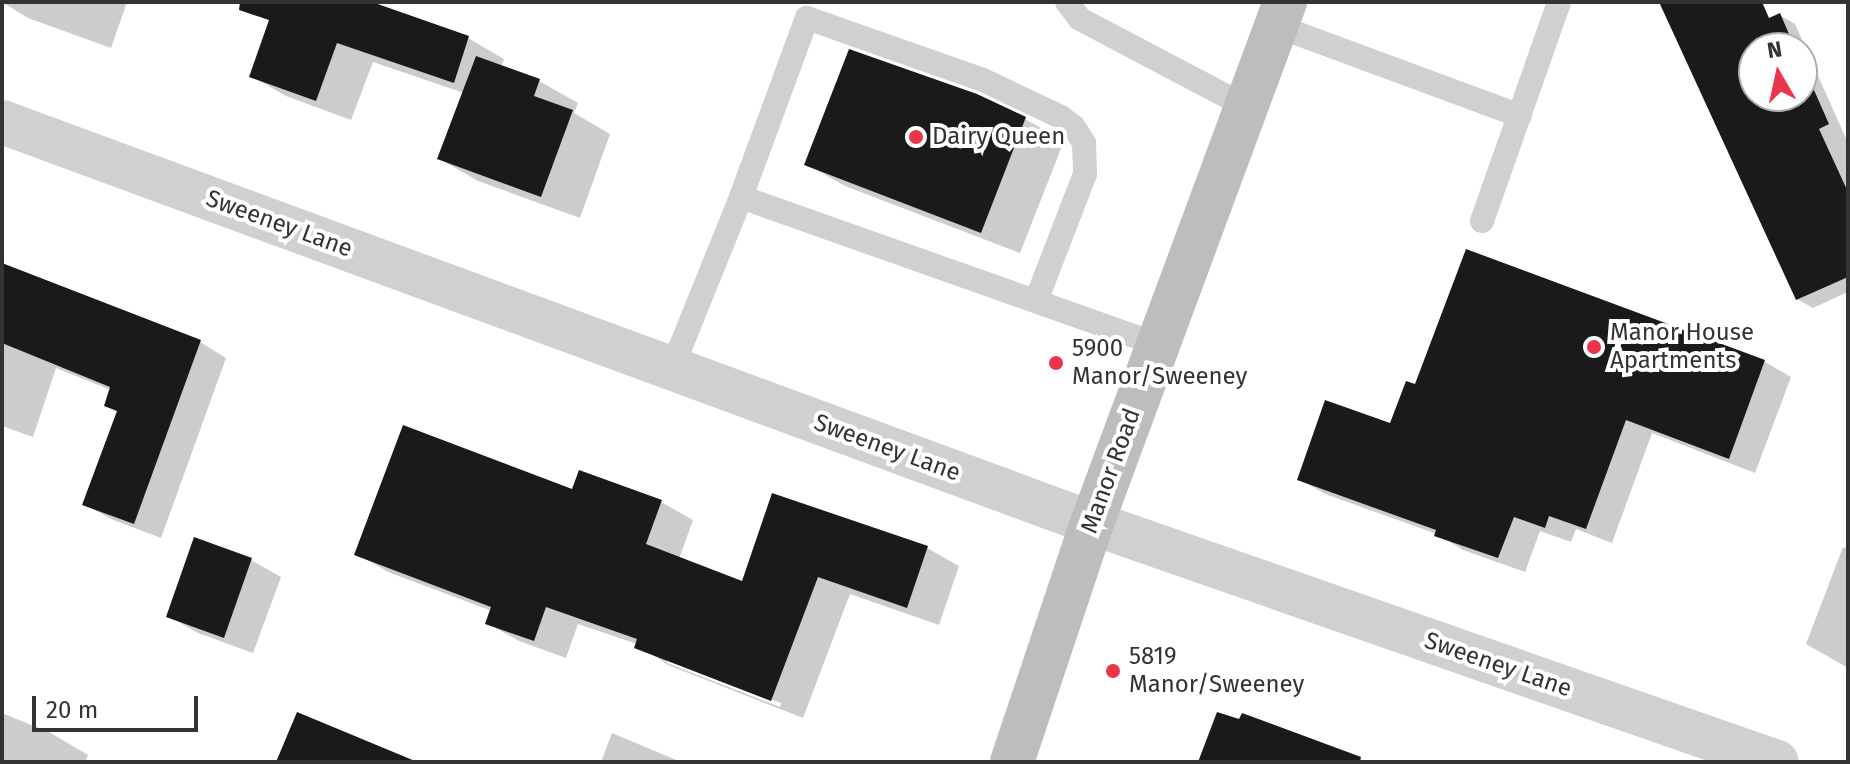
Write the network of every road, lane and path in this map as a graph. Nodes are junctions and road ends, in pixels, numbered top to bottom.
1 (1067, 2) edge
2 (1559, 2) edge
3 (1281, 14) edge
4 (1247, 107) junction
5 (1520, 116) junction
6 (2, 122) edge
7 (741, 197) junction
8 (1482, 221) dead end
9 (1036, 301) junction
10 (1158, 345) junction
11 (672, 368) junction
12 (1092, 523) junction
13 (1012, 762) edge
14 (1777, 762) edge

1 - 4 lane
2 - 5 lane
3 - 4 main road, Manor Road
3 - 5 lane
4 - 10 main road, Manor Road
5 - 8 lane
6 - 11 street, Sweeney Lane
7 - 9 lane
7 - 9 lane
7 - 11 lane
9 - 10 lane
10 - 12 main road, Manor Road
11 - 12 street, Sweeney Lane
12 - 13 main road, Manor Road
12 - 14 street, Sweeney Lane

